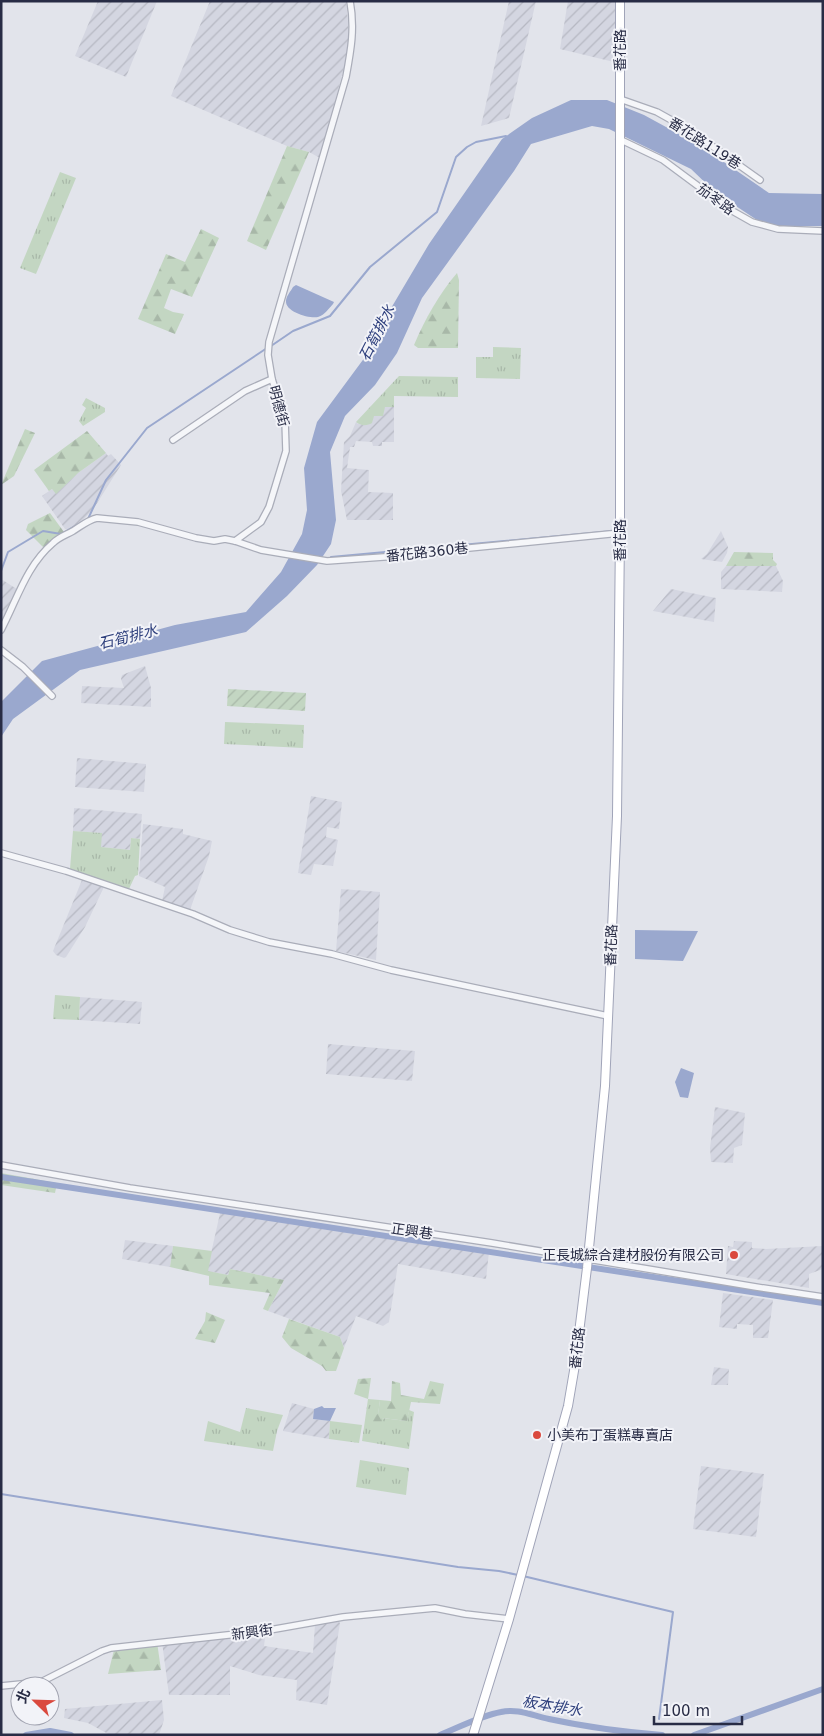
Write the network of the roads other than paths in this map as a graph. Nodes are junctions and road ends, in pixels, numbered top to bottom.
1 (350, 1) edge
2 (620, 1) edge
3 (620, 99) junction
4 (619, 139) junction
5 (760, 180) dead end
6 (823, 231) edge
7 (272, 379) junction
8 (174, 440) dead end
9 (620, 533) junction
10 (235, 541) junction
11 (1, 630) edge
12 (1, 650) edge
13 (52, 696) dead end
14 (1, 853) edge
15 (608, 1016) junction
16 (1, 1165) edge
17 (587, 1258) junction
18 (823, 1297) edge
19 (509, 1619) junction
20 (1, 1686) edge
21 (473, 1735) edge

1 - 7 street, 明德街
2 - 3 main road, 番花路
3 - 4 main road, 番花路
3 - 5 street, 番花路119巷
4 - 6 street, 茄苳路
4 - 9 main road, 番花路
7 - 8 street
7 - 10 street, 明德街
9 - 10 street, 番花路360巷
9 - 15 main road, 番花路
10 - 11 street
12 - 13 street
14 - 15 street
15 - 17 main road, 番花路
16 - 17 street, 正興巷
17 - 18 street, 正興巷
17 - 19 main road, 番花路
19 - 20 street, 新興街
19 - 21 main road, 番花路

